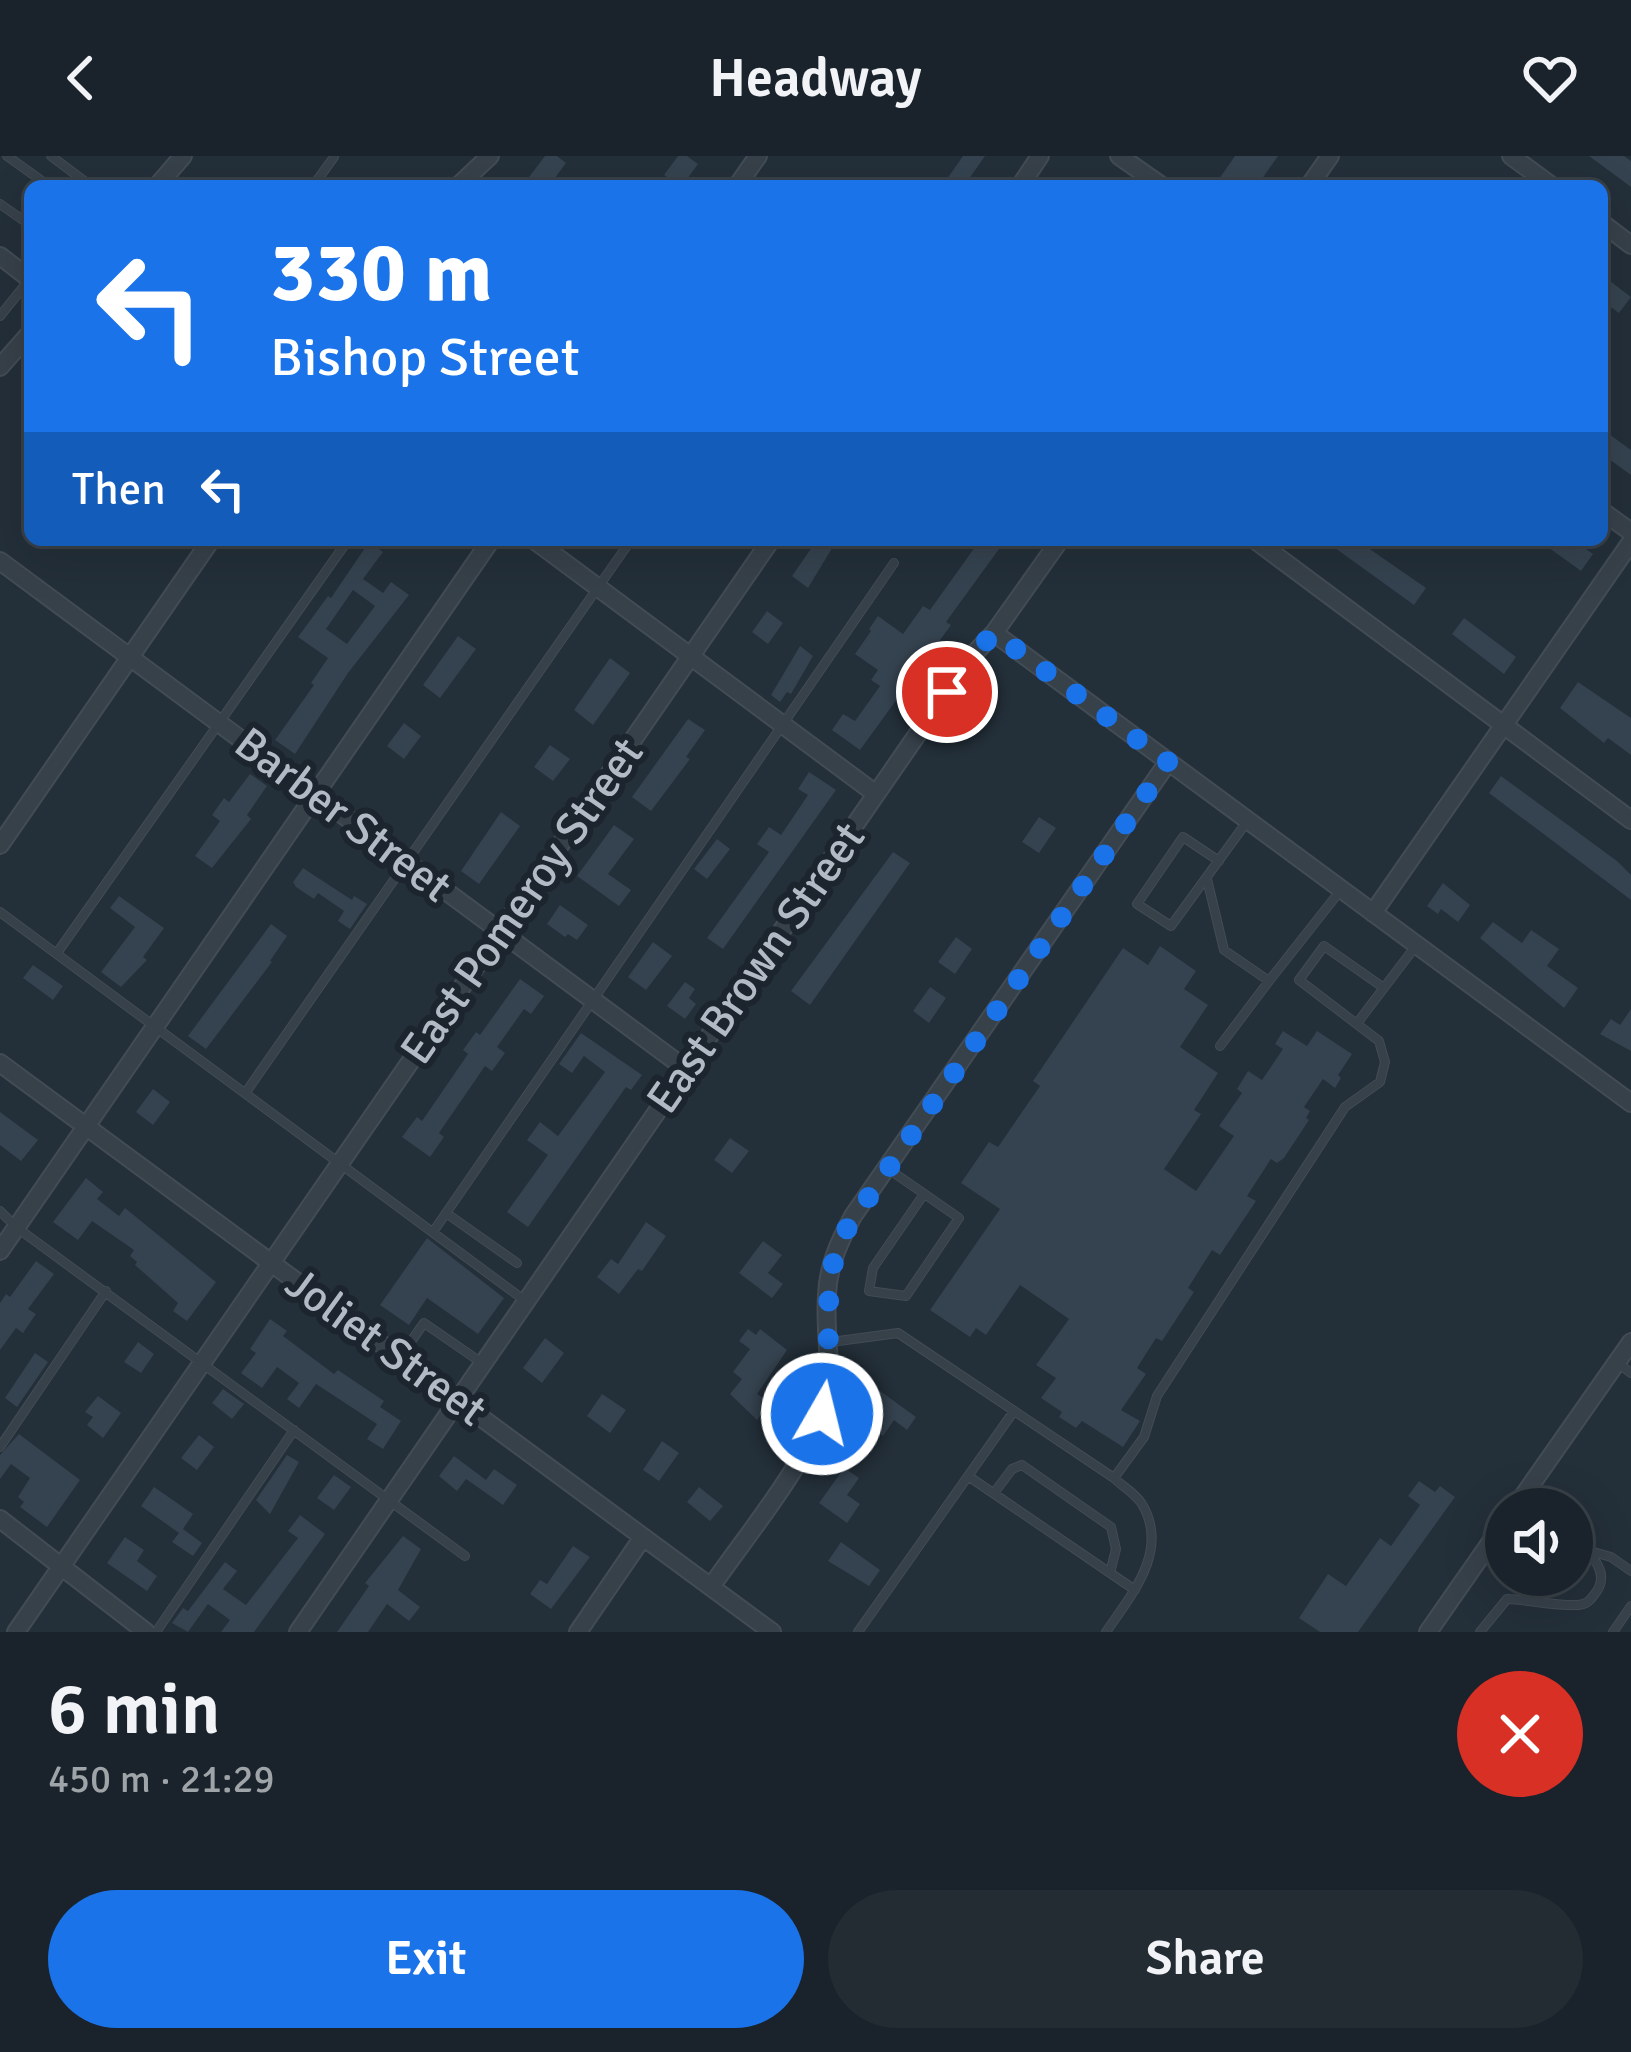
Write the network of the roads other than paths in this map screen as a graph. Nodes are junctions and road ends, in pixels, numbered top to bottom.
1 (7, 156) edge
2 (51, 156) edge
3 (184, 156) edge
4 (490, 156) edge
5 (1119, 156) edge
6 (1511, 156) edge
7 (41, 180) edge
8 (83, 180) edge
9 (163, 180) edge
10 (464, 180) edge
11 (1153, 180) edge
12 (1544, 180) edge
13 (0, 256) edge
14 (24, 274) edge
15 (24, 286) edge
16 (0, 316) edge
17 (24, 340) edge
18 (0, 367) edge
19 (1631, 542) edge
20 (207, 546) edge
21 (344, 546) edge
22 (487, 546) edge
23 (542, 546) edge
24 (627, 546) edge
25 (767, 546) edge
26 (1056, 546) edge
27 (1263, 546) edge
28 (0, 561) edge
29 (894, 563) dead end
30 (598, 586) junction
31 (994, 633) junction
32 (691, 656) junction
33 (130, 657) junction
34 (221, 724) junction
35 (784, 725) junction
36 (1504, 725) junction
37 (1168, 762) junction
38 (315, 794) junction
39 (876, 794) junction
40 (1631, 820) edge
41 (1248, 821) junction
42 (0, 845) edge
43 (406, 861) junction
44 (1219, 861) junction
45 (1207, 877) junction
46 (1341, 890) junction
47 (0, 912) edge
48 (1373, 914) junction
49 (501, 932) junction
50 (1417, 945) junction
51 (57, 953) junction
52 (1269, 981) junction
53 (1384, 988) junction
54 (594, 1000) junction
55 (1358, 1022) junction
56 (154, 1027) junction
57 (1220, 1046) dead end
58 (0, 1063) edge
59 (686, 1069) junction
60 (246, 1092) junction
61 (1631, 1103) edge
62 (86, 1126) junction
63 (339, 1166) junction
64 (887, 1168) junction
65 (925, 1194) junction
66 (0, 1211) edge
67 (446, 1213) junction
68 (16, 1227) junction
69 (433, 1232) junction
70 (0, 1250) edge
71 (272, 1263) junction
72 (517, 1263) dead end
73 (106, 1291) junction
74 (526, 1301) junction
75 (1631, 1342) edge
76 (830, 1343) junction
77 (400, 1358) junction
78 (203, 1363) junction
79 (483, 1364) junction
80 (1624, 1368) edge
81 (458, 1400) junction
82 (1014, 1411) junction
83 (294, 1430) junction
84 (0, 1448) edge
85 (968, 1476) junction
86 (1114, 1478) junction
87 (1534, 1488) edge
88 (994, 1493) junction
89 (389, 1500) junction
90 (0, 1519) edge
91 (643, 1537) junction
92 (1485, 1550) edge
93 (1593, 1552) edge
94 (465, 1556) dead end
95 (1593, 1561) edge
96 (62, 1565) junction
97 (1631, 1570) edge
98 (1110, 1573) junction
99 (711, 1587) junction
100 (1135, 1590) junction
101 (1593, 1593) edge
102 (1592, 1596) edge
103 (1631, 1606) edge
104 (16, 1632) edge
105 (146, 1632) edge
106 (156, 1632) edge
107 (298, 1632) edge
108 (578, 1632) edge
109 (772, 1632) edge
110 (858, 1632) edge
111 (1106, 1632) edge
112 (1428, 1632) edge
113 (1480, 1632) edge
114 (1612, 1632) edge

1 - 7 lane
2 - 8 lane
3 - 9 street
4 - 10 street
5 - 11 street
6 - 12 street
13 - 14 street
15 - 16 lane
17 - 18 street
19 - 36 street
20 - 33 street
21 - 34 lane
22 - 38 street
23 - 30 street
24 - 30 lane
25 - 32 street, East Pomeroy Street
26 - 31 street, East Brown Street
27 - 36 street
28 - 33 street, Barber Street
29 - 35 lane
30 - 32 street
30 - 43 lane
31 - 37 street
31 - 39 street, East Brown Street
32 - 35 street
32 - 49 street, East Pomeroy Street
33 - 34 street, Barber Street
33 - 42 street
34 - 38 street, Barber Street
34 - 51 lane
35 - 39 street
35 - 54 lane
36 - 40 street
36 - 48 street
37 - 41 street
37 - 64 street
38 - 43 street, Barber Street
38 - 56 street
39 - 59 street, East Brown Street
41 - 44 lane
41 - 46 street
43 - 49 street, Barber Street
43 - 60 lane
44 - 45 lane
44 - 45 lane
45 - 52 lane
46 - 48 street
46 - 52 lane
47 - 51 lane
48 - 50 street
49 - 54 street, Barber Street
49 - 63 street, East Pomeroy Street
50 - 53 lane
50 - 61 street
51 - 56 lane
52 - 57 lane
53 - 55 lane
53 - 55 lane
54 - 59 street, Barber Street
54 - 67 lane
55 - 86 lane
56 - 60 lane
56 - 62 street
58 - 62 street, Joliet Street
59 - 74 street, East Brown Street
60 - 63 lane
62 - 68 street
62 - 71 street, Joliet Street
63 - 69 lane
63 - 71 street, East Pomeroy Street
64 - 65 lane
64 - 76 street
65 - 65 lane
66 - 68 lane
67 - 69 lane
67 - 72 lane
68 - 70 street
68 - 73 lane
69 - 74 lane
71 - 77 street, Joliet Street
71 - 78 street, East Pomeroy Street
73 - 78 lane
73 - 84 lane
74 - 79 street, East Brown Street
75 - 80 street
76 - 82 lane
76 - 99 street
77 - 79 lane
77 - 81 street, Joliet Street
78 - 83 lane
78 - 96 street, East Pomeroy Street
79 - 81 street, East Brown Street
80 - 87 street
81 - 89 street, East Brown Street
81 - 91 street, Joliet Street
82 - 85 lane
82 - 86 lane
83 - 89 lane
83 - 106 lane
85 - 88 lane
85 - 110 lane
86 - 100 lane
88 - 98 lane
88 - 98 lane
89 - 94 lane
89 - 107 street, East Brown Street
90 - 96 street
91 - 99 street, Joliet Street
91 - 108 street
92 - 112 street
93 - 97 lane
95 - 101 lane
96 - 104 street, East Pomeroy Street
96 - 105 street
98 - 100 lane
99 - 109 street, Joliet Street
100 - 111 lane
102 - 113 lane
103 - 114 lane

